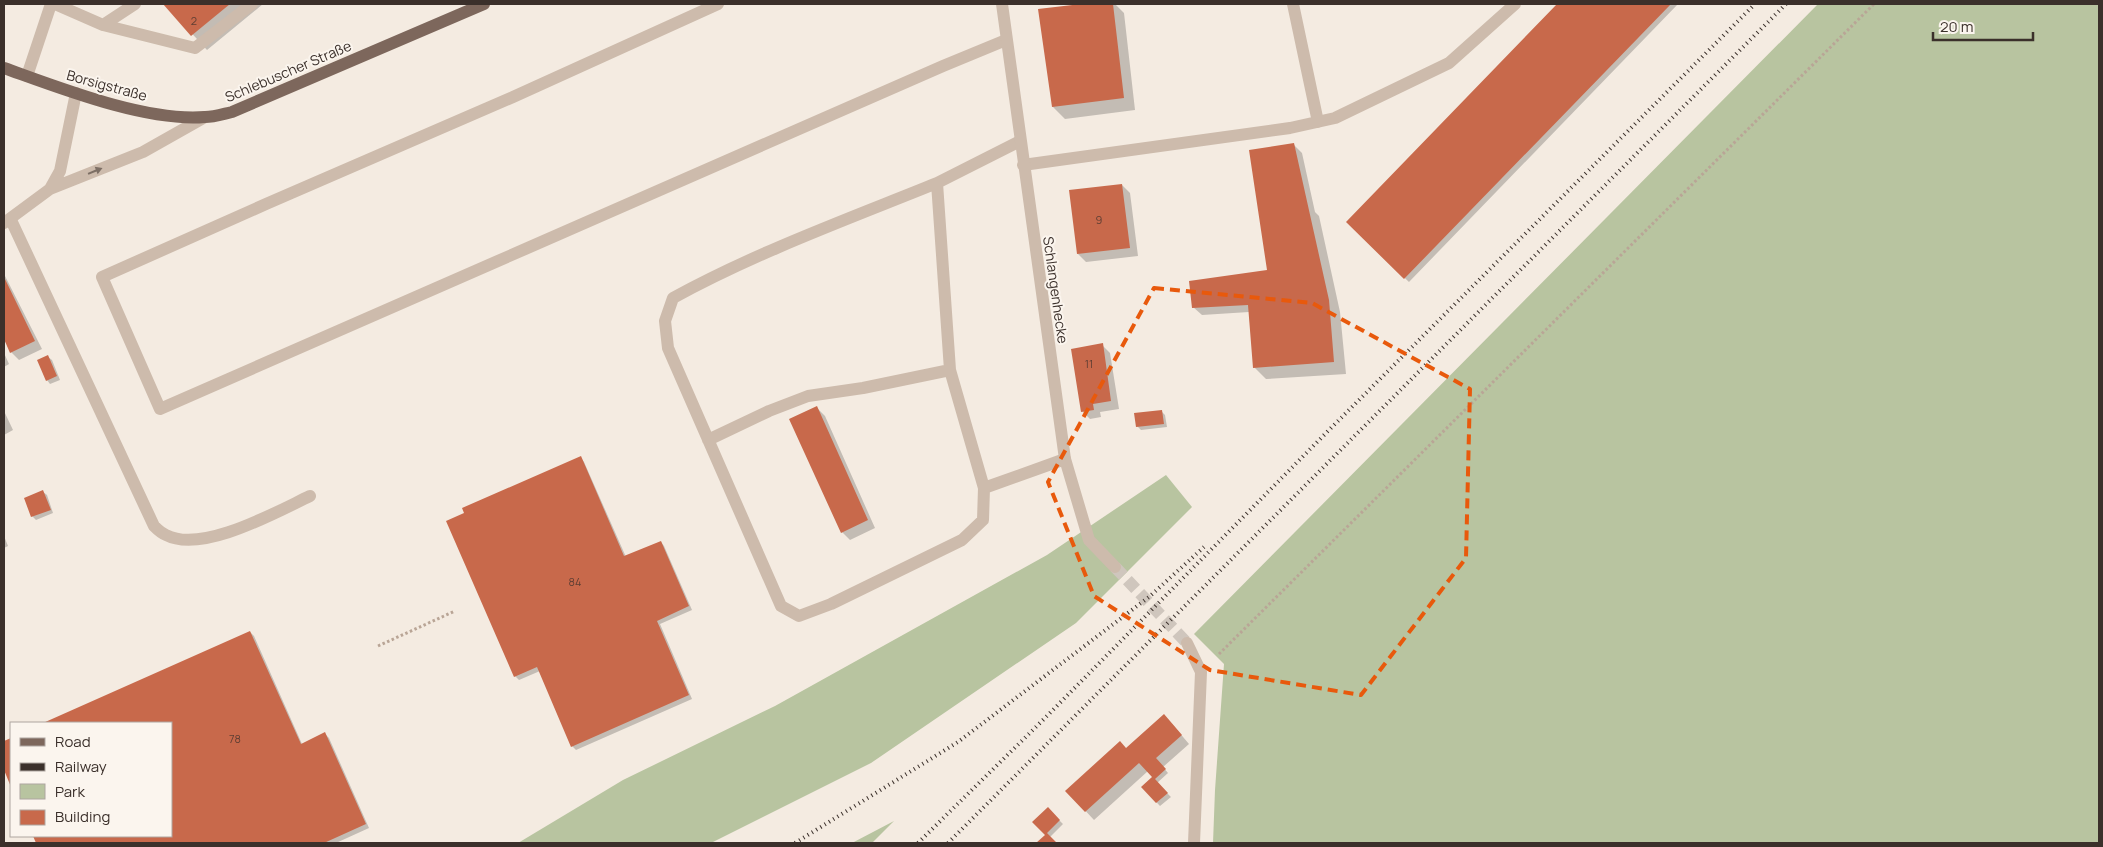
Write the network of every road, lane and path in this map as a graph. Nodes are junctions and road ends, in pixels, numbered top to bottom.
1 (51, 4) edge
2 (55, 4) edge
3 (135, 4) edge
4 (252, 4) edge
5 (484, 4) edge
6 (718, 4) edge
7 (1002, 4) edge
8 (1294, 4) edge
9 (1515, 4) edge
10 (1874, 4) edge
11 (104, 25) junction
12 (1006, 40) junction
13 (4, 68) edge
14 (27, 76) junction
15 (76, 93) junction
16 (205, 117) junction
17 (1318, 122) junction
18 (1020, 141) junction
19 (1023, 166) junction
20 (938, 183) junction
21 (50, 190) junction
22 (7, 221) edge
23 (950, 370) junction
24 (708, 440) junction
25 (1065, 459) junction
26 (984, 488) junction
27 (310, 496) dead end
28 (1115, 567) tunnel mouth
29 (455, 611) dead end
30 (1187, 643) tunnel mouth
31 (378, 646) dead end
32 (1200, 672) junction
33 (1194, 843) edge

1 - 14 street
2 - 11 street
3 - 11 street
4 - 11 street
5 - 16 main road, Schlebuscher Straße
6 - 12 street
7 - 12 street, Schlangenhecke
8 - 17 street
9 - 17 street
10 - 32 path
12 - 18 street, Schlangenhecke
13 - 14 main road, Borsigstraße
14 - 15 main road, Borsigstraße
15 - 16 main road, Borsigstraße
15 - 21 street, Schlebuscher Straße
21 -> 16 street, Schlebuscher Straße
17 - 19 street
18 - 19 street, Schlangenhecke
18 - 20 street
19 - 25 street, Schlangenhecke
20 - 23 street
20 - 24 street
21 - 22 street, Schlebuscher Straße
22 - 27 street
23 - 24 street
23 - 26 street
24 - 26 street
25 - 26 street
25 - 28 street, Schlangenhecke
29 - 31 path
30 - 32 street
32 - 33 street

